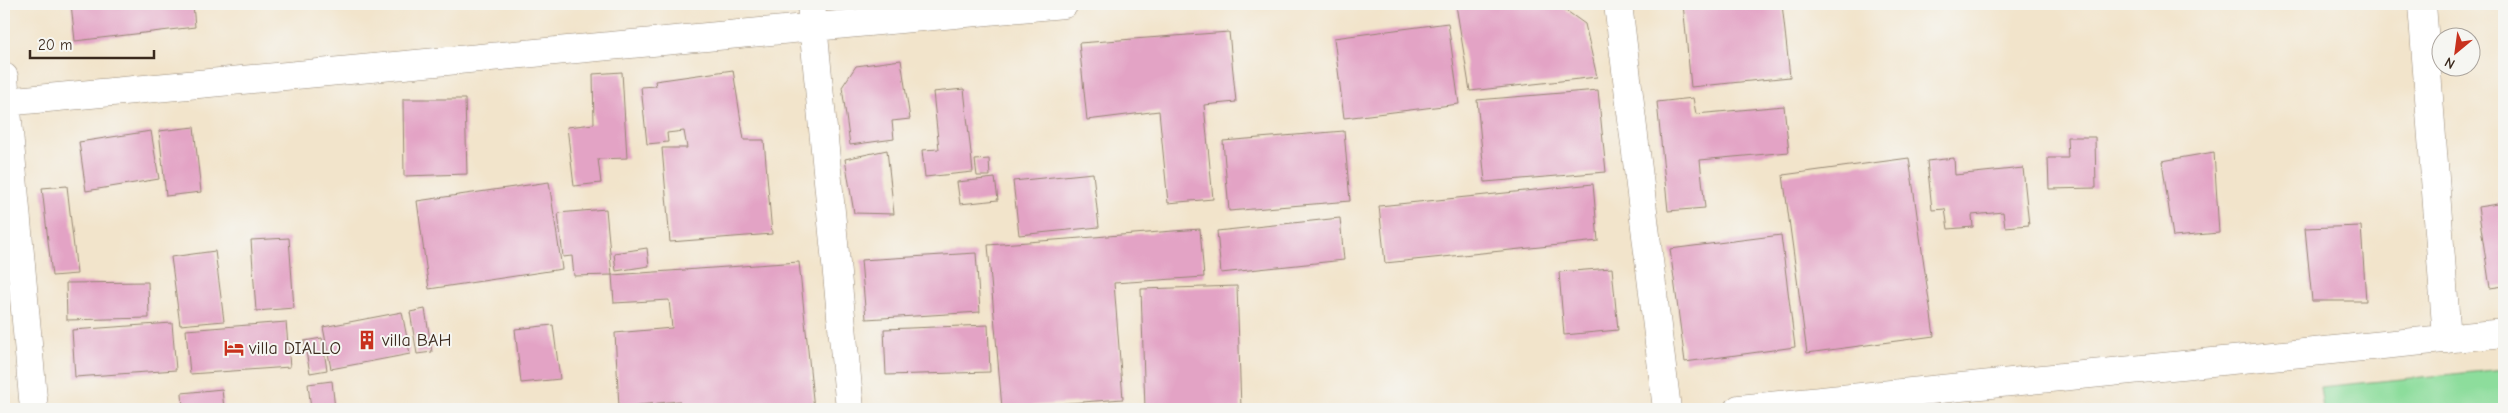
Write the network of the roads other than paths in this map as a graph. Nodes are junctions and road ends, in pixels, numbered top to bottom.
1 (1064, 4) edge
2 (1618, 4) edge
3 (2422, 4) edge
4 (812, 16) edge
5 (4, 94) edge
6 (2504, 334) edge
7 (2447, 339) junction
8 (34, 409) edge
9 (850, 409) edge
10 (1667, 409) edge
11 (1739, 409) edge

1 - 4 street
2 - 10 street
3 - 7 street
4 - 5 street
4 - 9 street
5 - 8 street
6 - 7 street
7 - 11 street

